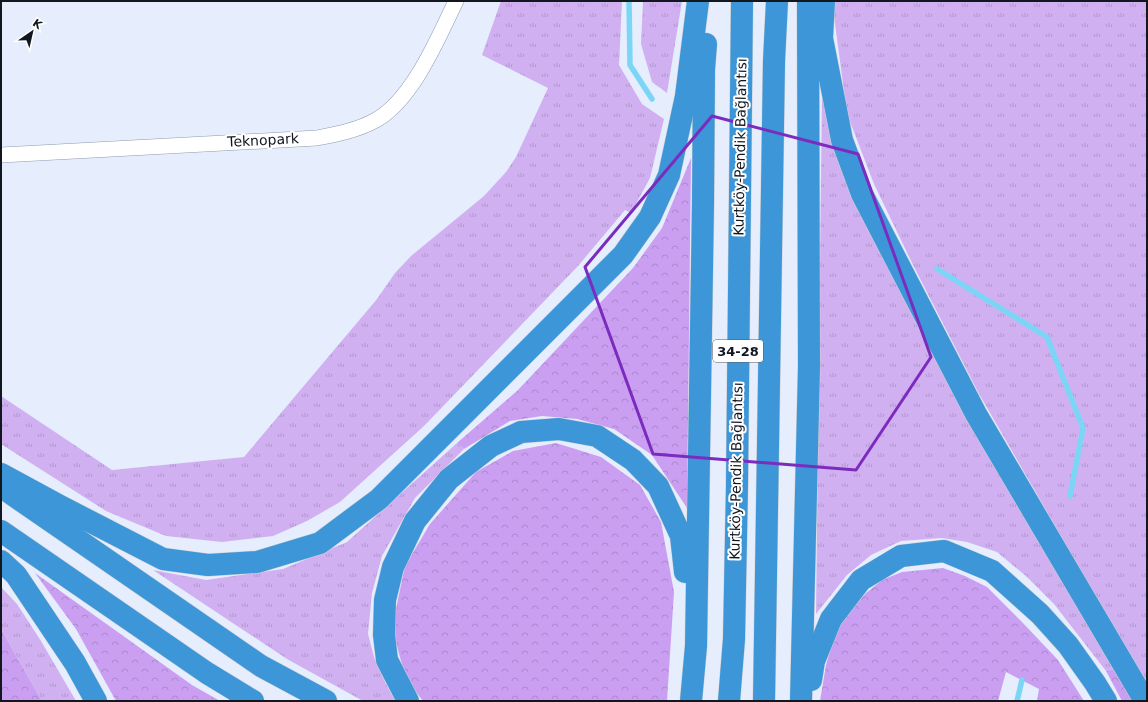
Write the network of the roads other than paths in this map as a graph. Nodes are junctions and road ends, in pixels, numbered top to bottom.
1 (456, 1) edge
2 (698, 1) edge
3 (708, 1) edge
4 (742, 1) edge
5 (777, 1) edge
6 (808, 1) edge
7 (824, 1) edge
8 (1, 155) edge
9 (1, 474) edge
10 (1, 487) edge
11 (1, 531) edge
12 (1, 561) edge
13 (696, 646) junction
14 (96, 701) edge
15 (254, 701) edge
16 (326, 701) edge
17 (408, 701) edge
18 (691, 701) edge
19 (729, 701) edge
20 (764, 701) edge
21 (801, 701) edge
22 (807, 701) edge
23 (1106, 701) edge
24 (1144, 701) edge

1 - 8 street, Teknopark
2 - 9 highway
3 - 13 highway
4 - 19 highway, Kurtköy-Pendik Bağlantısı / 34-28
5 - 20 highway, 34-28
6 - 21 highway
7 - 24 highway
10 - 16 highway
11 - 15 highway
12 - 14 highway
13 - 17 highway
13 - 18 highway
22 - 23 highway

